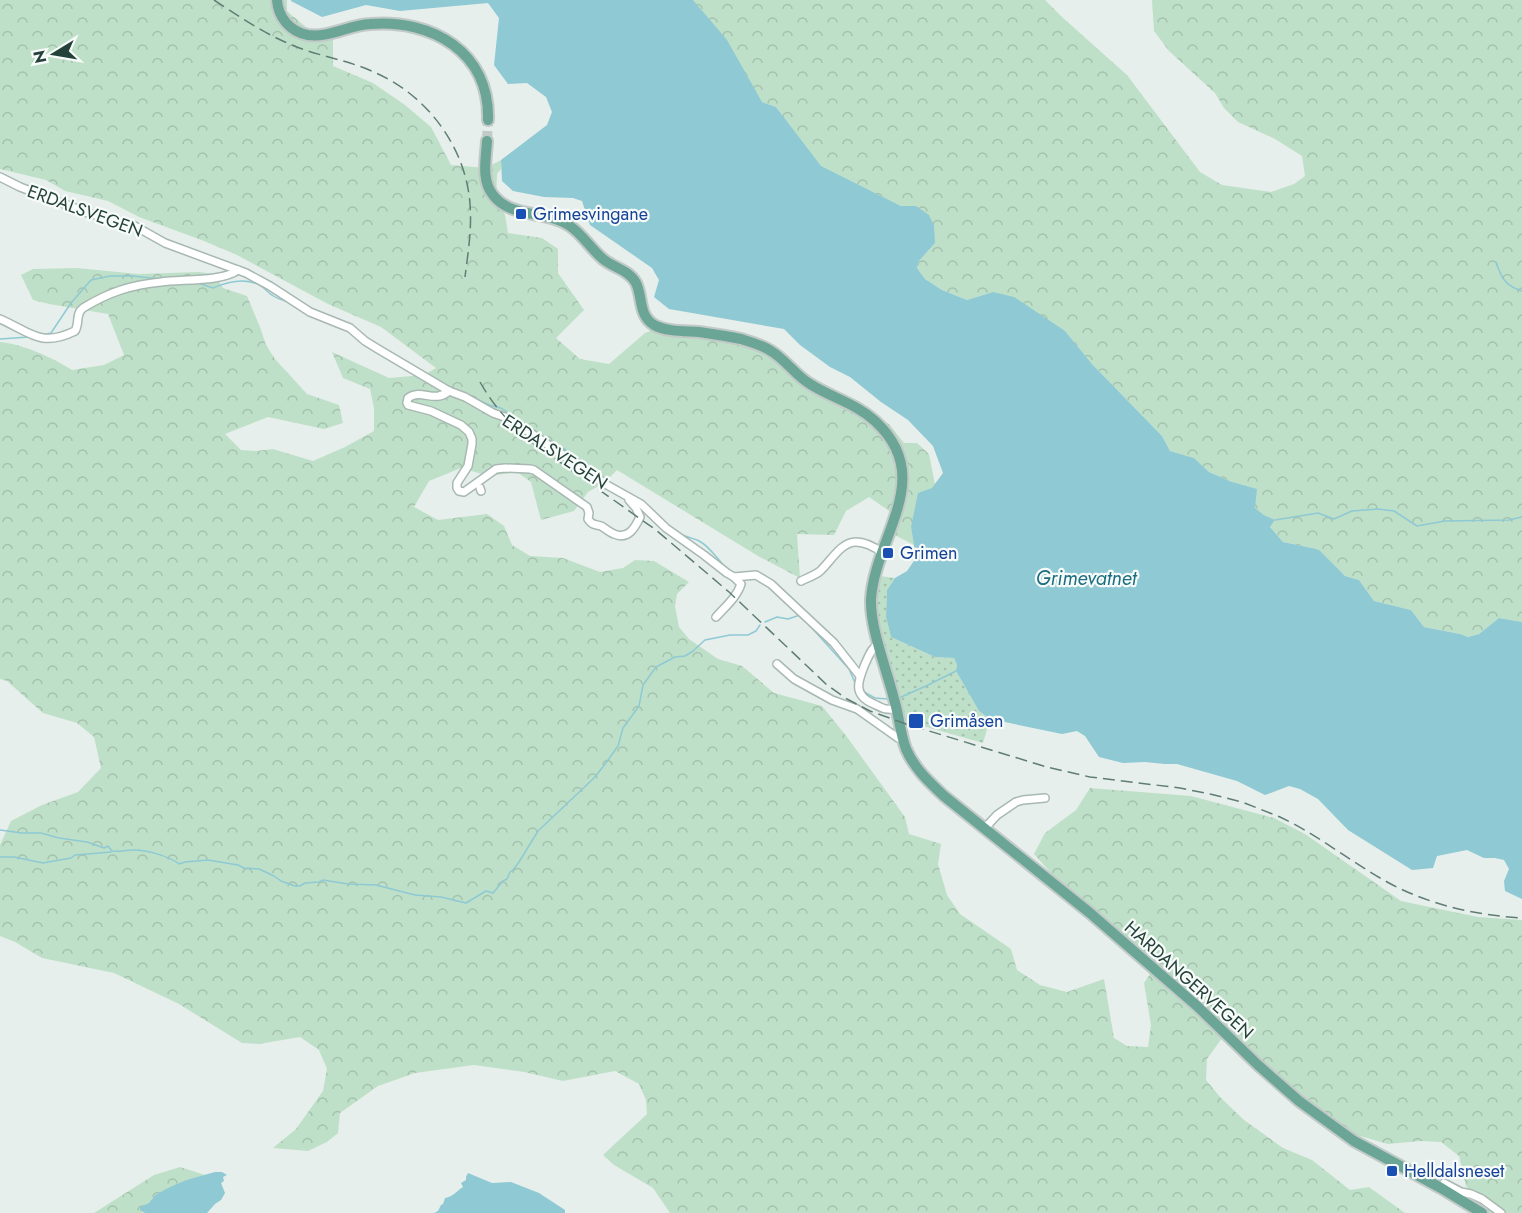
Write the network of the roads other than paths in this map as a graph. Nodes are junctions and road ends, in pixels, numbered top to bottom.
1 (277, 0) edge
2 (488, 120) tunnel mouth
3 (487, 141) tunnel mouth
4 (0, 177) edge
5 (238, 270) junction
6 (0, 319) edge
7 (449, 391) junction
8 (629, 498) junction
9 (883, 553) junction
10 (734, 577) junction
11 (801, 581) dead end
12 (716, 617) dead end
13 (879, 644) junction
14 (777, 664) dead end
15 (859, 682) junction
16 (895, 701) junction
17 (903, 737) junction
18 (1045, 798) dead end
19 (984, 829) junction
20 (1444, 1183) dead end
21 (1480, 1207) edge
22 (1501, 1213) edge

1 - 2 main road
3 - 9 main road, HARDANGERVEGEN
4 - 5 street, ERDALSVEGEN
5 - 6 street
5 - 7 street, ERDALSVEGEN
7 - 8 street, ERDALSVEGEN
7 - 8 street, ERDALSVEGEN
8 - 10 street, ERDALSVEGEN
9 - 11 street
9 - 13 main road, HARDANGERVEGEN
10 - 12 street
10 - 15 street
13 - 15 street
13 - 16 main road, HARDANGERVEGEN
14 - 17 street
15 - 16 street
16 - 17 main road, HARDANGERVEGEN
17 - 19 main road, HARDANGERVEGEN
18 - 19 street
19 - 21 main road, HARDANGERVEGEN
20 - 21 street
21 - 22 street

